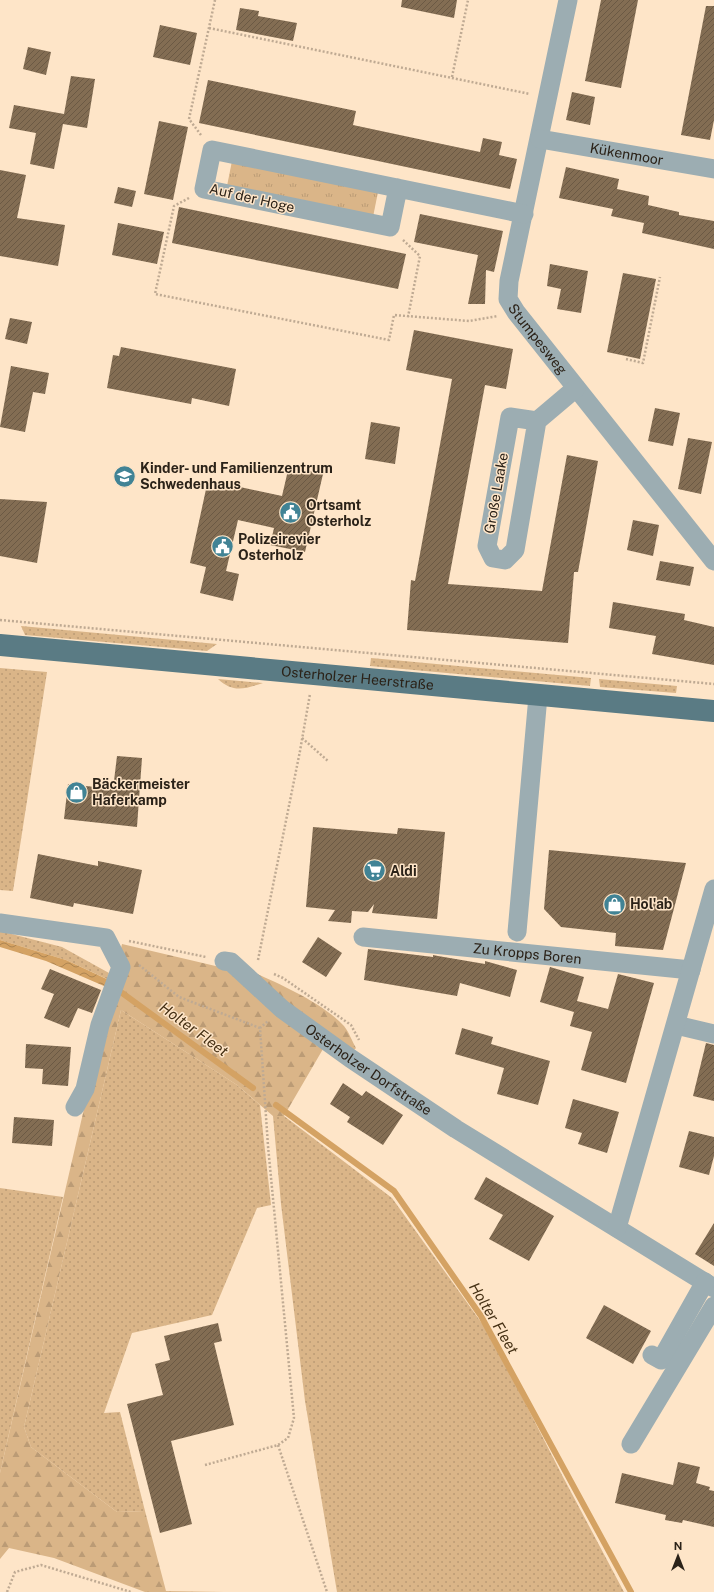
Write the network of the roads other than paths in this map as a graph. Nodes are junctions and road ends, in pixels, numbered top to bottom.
1 (568, 0) edge
2 (540, 139) junction
3 (714, 169) edge
4 (398, 188) junction
5 (524, 214) junction
6 (576, 388) junction
7 (537, 422) junction
8 (714, 561) edge
9 (0, 645) edge
10 (538, 696) junction
11 (714, 711) edge
12 (714, 889) edge
13 (0, 924) edge
14 (517, 932) dead end
15 (363, 937) dead end
16 (227, 962) road end
17 (691, 970) junction
18 (676, 1025) junction
19 (714, 1034) edge
20 (76, 1107) dead end
21 (617, 1228) junction
22 (709, 1285) edge
23 (714, 1306) edge
24 (652, 1355) dead end
25 (631, 1444) dead end

1 - 2 street, Stumpesweg
2 - 3 street, Kükenmoor
2 - 5 street, Stumpesweg
4 - 4 street, Auf der Hoge
4 - 5 street
5 - 6 street, Stumpesweg
6 - 7 street
6 - 8 street, Stumpesweg
7 - 7 street, Große Laake
9 - 10 main road, Osterholzer Heerstraße
10 - 11 main road, Osterholzer Heerstraße
10 - 14 street
12 - 17 street
13 - 20 street
15 - 17 street, Zu Kropps Boren
16 - 21 street, Osterholzer Dorfstraße
17 - 18 street
18 - 19 street
18 - 21 street
21 - 22 street, Osterholzer Dorfstraße
22 - 24 street
23 - 25 street

